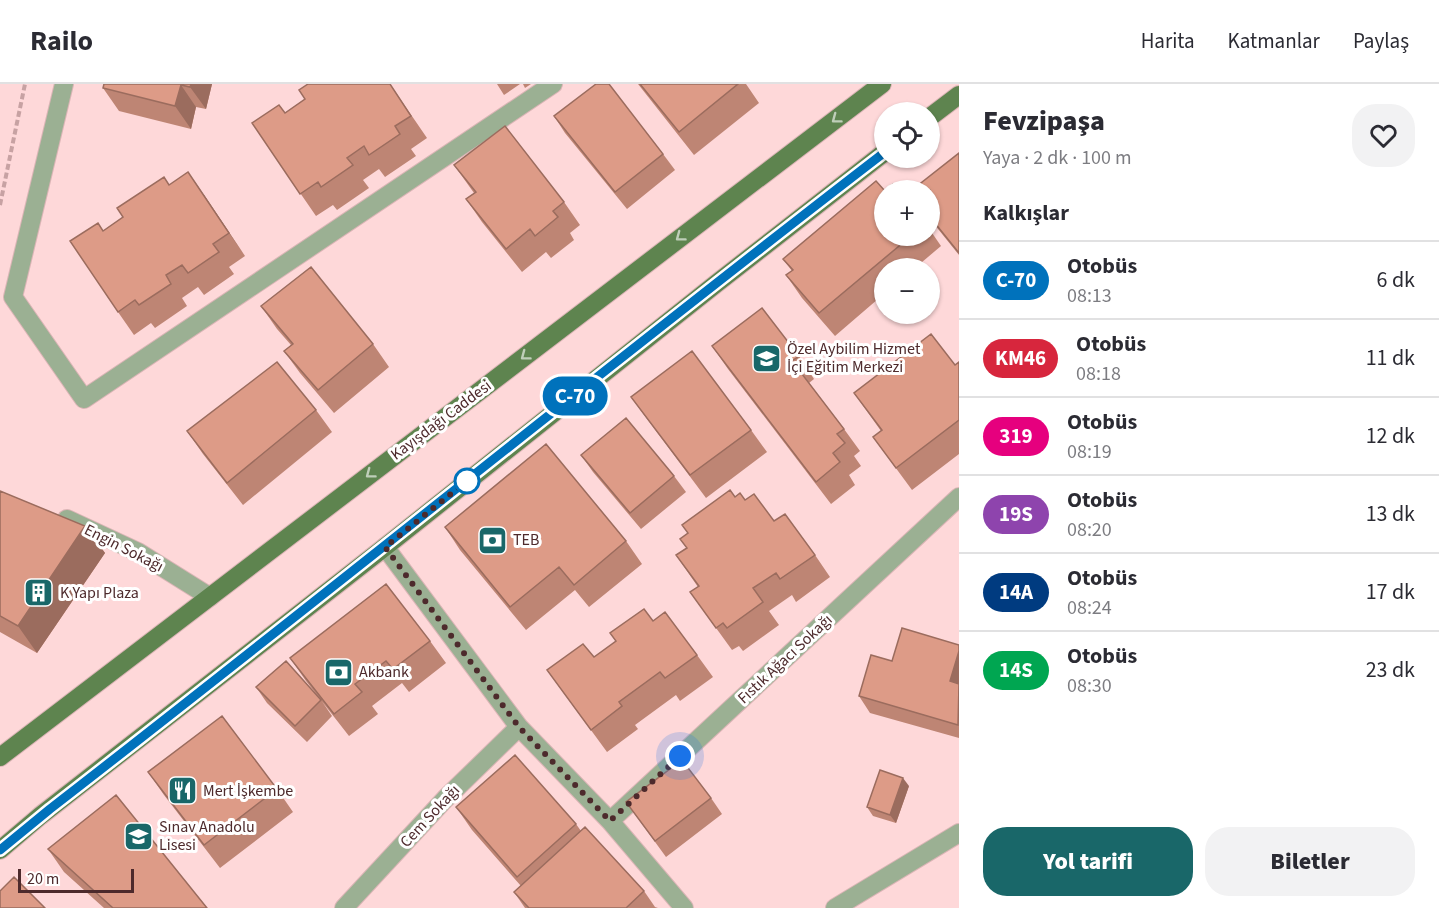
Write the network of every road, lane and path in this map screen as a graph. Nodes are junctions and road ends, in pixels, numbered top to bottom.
1 (25, 84) edge
2 (64, 84) edge
3 (553, 84) edge
4 (882, 84) edge
5 (959, 95) edge
6 (940, 109) edge
7 (874, 161) edge
8 (0, 206) edge
9 (959, 497) edge
10 (52, 513) edge
11 (385, 547) junction
12 (210, 597) junction
13 (519, 727) junction
14 (0, 757) edge
15 (610, 821) junction
16 (959, 833) edge
17 (0, 850) edge
18 (344, 908) edge
19 (684, 908) edge
20 (836, 908) edge

1 - 8 path
2 - 3 street
4 -> 12 main road, Kayışdağı Caddesi
5 - 6 main road
7 - 11 main road
9 - 15 street, Fıstık Ağacı Sokağı
10 - 12 street, Engin Sokağı
11 - 13 street
11 - 17 main road
12 - 14 main road, Kayışdağı Caddesi
13 - 15 street
13 - 18 street, Cem Sokağı
15 - 19 street
16 - 20 street

